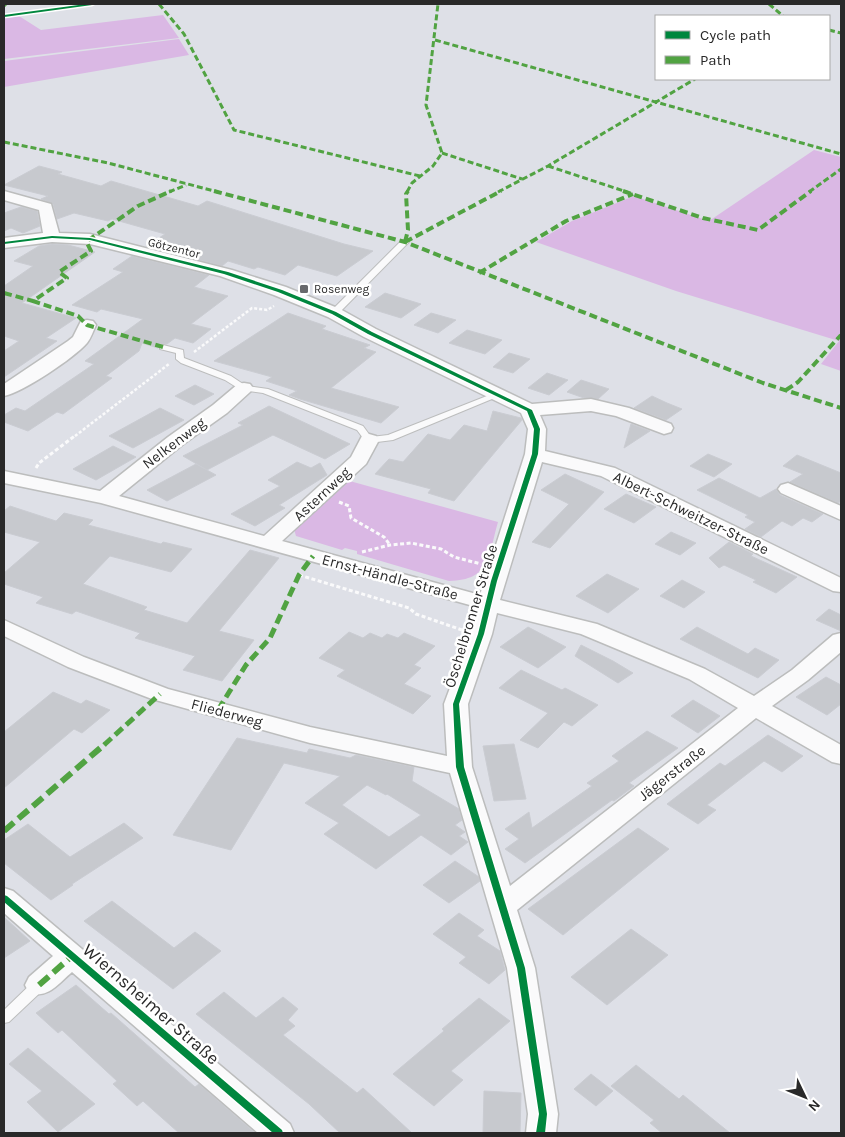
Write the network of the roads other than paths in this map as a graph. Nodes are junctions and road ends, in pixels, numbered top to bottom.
1 (4, 196) edge
2 (52, 237) junction
3 (405, 242) dead end
4 (4, 243) edge
5 (334, 313) junction
6 (88, 326) dead end
7 (163, 347) dead end
8 (244, 388) junction
9 (4, 391) edge
10 (500, 394) junction
11 (529, 410) junction
12 (664, 428) dead end
13 (368, 440) junction
14 (535, 454) junction
15 (4, 477) edge
16 (788, 489) dead end
17 (104, 498) junction
18 (841, 514) edge
19 (269, 542) junction
20 (841, 586) edge
21 (488, 604) junction
22 (4, 627) edge
23 (841, 640) edge
24 (756, 706) junction
25 (841, 756) edge
26 (460, 767) junction
27 (4, 898) edge
28 (503, 906) junction
29 (72, 956) junction
30 (39, 985) joint
31 (4, 1018) edge
32 (279, 1133) edge
33 (541, 1133) edge

1 - 2 street
2 - 4 street, Götzentor
2 - 5 street, Götzentor
3 - 5 lane
5 - 10 street
6 - 9 street
7 - 8 lane
8 - 13 lane
8 - 17 street, Nelkenweg
10 - 11 street
10 - 13 lane
11 - 12 street
11 - 14 street, Öschelbronner Straße
13 - 19 street, Asternweg
14 - 20 street, Albert-Schweitzer-Straße
14 - 21 street, Öschelbronner Straße
15 - 17 street, Ernst-Händle-Straße
16 - 18 street
17 - 19 street, Ernst-Händle-Straße
19 - 21 street, Ernst-Händle-Straße
21 - 24 street, Ernst-Händle-Straße
21 - 26 street, Öschelbronner Straße
22 - 26 street, Fliederweg
23 - 24 street, Jägerstraße
24 - 25 street, Ernst-Händle-Straße
24 - 28 street, Jägerstraße
26 - 28 street, Öschelbronner Straße
27 - 29 street, Wiernsheimer Straße
28 - 33 street, Öschelbronner Straße
29 - 30 street
29 - 32 street, Wiernsheimer Straße
30 - 31 lane

